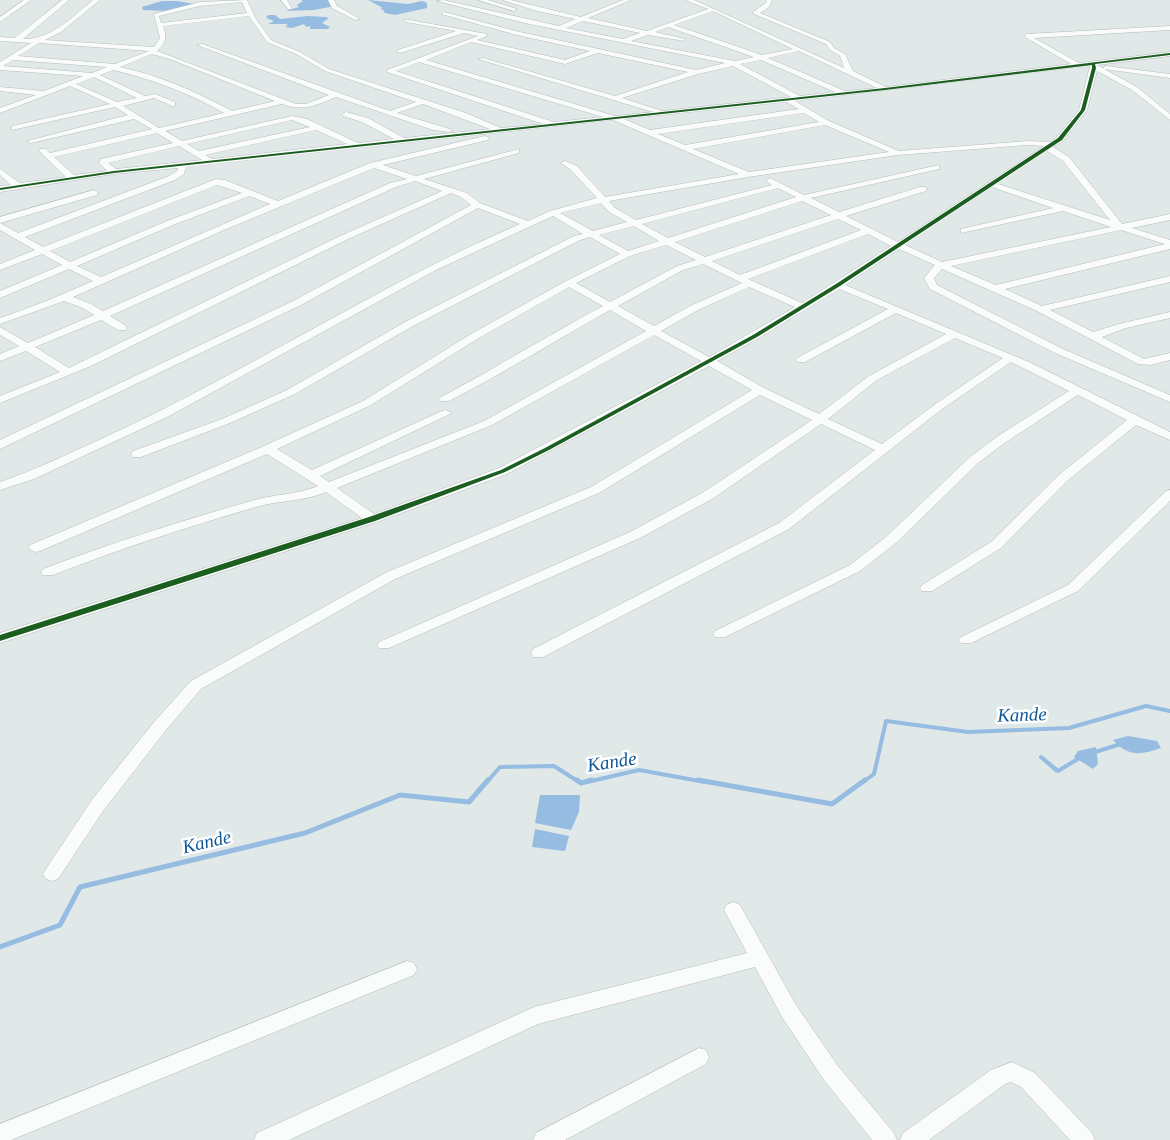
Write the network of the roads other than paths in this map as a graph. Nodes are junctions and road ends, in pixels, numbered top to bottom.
1 (28, 0) edge
2 (66, 0) edge
3 (97, 0) edge
4 (244, 0) edge
5 (284, 0) edge
6 (331, 0) edge
7 (445, 0) edge
8 (481, 0) edge
9 (505, 0) edge
10 (624, 0) edge
11 (688, 0) edge
12 (768, 0) edge
13 (290, 8) dead end
14 (713, 9) junction
15 (536, 11) junction
16 (251, 14) junction
17 (444, 14) dead end
18 (357, 19) dead end
19 (512, 19) junction
20 (583, 19) junction
21 (0, 20) edge
22 (406, 20) dead end
23 (160, 25) junction
24 (668, 25) junction
25 (560, 28) junction
26 (1170, 28) edge
27 (463, 31) junction
28 (650, 32) junction
29 (536, 38) junction
30 (0, 39) edge
31 (18, 39) junction
32 (40, 40) junction
33 (684, 40) dead end
34 (473, 41) junction
35 (624, 41) junction
36 (200, 45) dead end
37 (505, 49) junction
38 (800, 49) junction
39 (154, 51) junction
40 (400, 52) dead end
41 (497, 52) dead end
42 (594, 52) junction
43 (1170, 54) edge
44 (489, 56) dead end
45 (760, 57) junction
46 (13, 58) junction
47 (420, 60) junction
48 (466, 64) dead end
49 (733, 64) junction
50 (1077, 65) junction
51 (1093, 66) junction
52 (0, 67) edge
53 (115, 67) junction
54 (452, 70) junction
55 (44, 71) junction
56 (696, 72) junction
57 (850, 73) junction
58 (95, 75) junction
59 (1170, 76) edge
60 (27, 80) dead end
61 (70, 84) junction
62 (18, 85) dead end
63 (0, 89) edge
64 (9, 89) junction
65 (885, 89) junction
66 (844, 93) junction
67 (45, 94) junction
68 (336, 95) junction
69 (143, 98) junction
70 (616, 98) junction
71 (798, 98) junction
72 (787, 99) junction
73 (284, 101) junction
74 (423, 102) junction
75 (0, 104) edge
76 (114, 104) junction
77 (172, 104) dead end
78 (15, 105) junction
79 (0, 111) edge
80 (804, 111) junction
81 (230, 113) junction
82 (390, 113) junction
83 (663, 113) junction
84 (346, 114) dead end
85 (135, 116) junction
86 (614, 118) junction
87 (1170, 118) edge
88 (8, 121) edge
89 (482, 123) junction
90 (826, 123) junction
91 (555, 125) junction
92 (318, 128) junction
93 (518, 129) junction
94 (156, 130) junction
95 (500, 131) junction
96 (647, 133) junction
97 (402, 140) junction
98 (31, 141) junction
99 (178, 143) junction
100 (357, 146) junction
101 (1049, 146) junction
102 (683, 148) junction
103 (516, 152) dead end
104 (898, 153) junction
105 (197, 154) junction
106 (47, 156) junction
107 (210, 162) junction
108 (566, 163) dead end
109 (182, 165) junction
110 (373, 165) junction
111 (0, 171) edge
112 (114, 172) junction
113 (759, 174) junction
114 (748, 175) junction
115 (71, 177) junction
116 (416, 178) junction
117 (990, 184) junction
118 (18, 186) junction
119 (778, 186) junction
120 (0, 189) edge
121 (923, 189) dead end
122 (451, 190) junction
123 (249, 192) junction
124 (94, 193) dead end
125 (802, 198) junction
126 (602, 200) junction
127 (278, 204) junction
128 (477, 205) junction
129 (1063, 208) junction
130 (553, 213) junction
131 (838, 216) junction
132 (1170, 217) edge
133 (0, 220) edge
134 (632, 222) junction
135 (526, 224) junction
136 (0, 226) edge
137 (1120, 227) junction
138 (867, 231) junction
139 (964, 232) dead end
140 (588, 233) junction
141 (18, 236) junction
142 (666, 241) junction
143 (1170, 244) edge
144 (897, 245) junction
145 (44, 250) junction
146 (627, 254) junction
147 (706, 260) junction
148 (940, 265) junction
149 (68, 266) junction
150 (0, 267) edge
151 (1170, 279) edge
152 (101, 281) junction
153 (745, 281) junction
154 (569, 283) junction
155 (838, 285) junction
156 (994, 289) junction
157 (0, 295) edge
158 (64, 297) junction
159 (609, 307) junction
160 (803, 307) junction
161 (896, 309) junction
162 (1041, 309) junction
163 (1170, 315) edge
164 (101, 316) junction
165 (0, 321) edge
166 (122, 328) dead end
167 (0, 330) edge
168 (653, 331) junction
169 (954, 334) junction
170 (1094, 336) junction
171 (27, 347) junction
172 (1170, 356) edge
173 (0, 358) edge
174 (1009, 359) junction
175 (801, 360) dead end
176 (708, 362) junction
177 (68, 372) junction
178 (760, 390) junction
179 (1077, 391) junction
180 (445, 399) dead end
181 (0, 400) edge
182 (1170, 400) edge
183 (446, 413) dead end
184 (819, 420) junction
185 (1134, 420) junction
186 (1170, 436) edge
187 (0, 446) edge
188 (268, 449) junction
189 (884, 450) junction
190 (137, 454) dead end
191 (311, 475) junction
192 (0, 486) edge
193 (328, 487) junction
194 (1170, 494) edge
195 (372, 519) junction
196 (35, 548) dead end
197 (48, 572) dead end
198 (927, 588) dead end
199 (720, 634) dead end
200 (0, 638) edge
201 (966, 640) dead end
202 (384, 645) dead end
203 (538, 653) dead end
204 (52, 874) dead end
205 (733, 910) dead end
206 (760, 958) junction
207 (407, 969) dead end
208 (699, 1057) dead end
209 (0, 1134) edge
210 (278, 1137) edge
211 (544, 1140) edge
212 (886, 1140) edge
213 (910, 1140) edge
214 (1084, 1140) edge

1 - 21 street
2 - 31 street
3 - 32 street
4 - 16 street
4 - 23 street
5 - 13 street
6 - 18 street
7 - 19 street
8 - 15 street
9 - 15 street
10 - 20 street
11 - 14 street
12 - 57 street
14 - 24 street
14 - 38 street
15 - 19 street
15 - 20 street
16 - 23 street
16 - 74 street
17 - 29 street
19 - 25 street
20 - 25 street
20 - 28 street
22 - 27 street
23 - 39 street
24 - 28 street
24 - 45 street
25 - 29 street
25 - 35 street
26 - 50 street
27 - 34 street
27 - 40 street
28 - 33 street
28 - 35 street
29 - 37 street
29 - 42 street
30 - 31 street
31 - 32 street
32 - 39 street
32 - 46 street
34 - 37 street
34 - 47 street
35 - 42 street
35 - 49 street
36 - 68 street
37 - 41 street
37 - 42 street
38 - 45 street
38 - 57 street
39 - 53 street
39 - 73 street
42 - 56 street
43 - 51 street
44 - 70 street
45 - 49 street
45 - 66 street
46 - 52 street
46 - 53 street
47 - 54 street
47 - 91 street
48 - 54 street
49 - 56 street
49 - 71 street
50 - 51 street
50 - 65 street
51 - 59 street
51 - 87 street
51 - 101 street
52 - 55 street
53 - 58 street
53 - 81 street
54 - 86 street
55 - 58 street
55 - 60 street
56 - 70 street
57 - 65 street
58 - 61 street
58 - 69 street
61 - 67 street
61 - 76 street
62 - 64 street
63 - 64 street
64 - 67 street
65 - 66 street
66 - 71 street
67 - 78 street
68 - 73 street
68 - 82 street
69 - 76 street
69 - 77 street
70 - 83 street
71 - 72 street
72 - 80 street
72 - 83 street
73 - 81 street
74 - 82 street
74 - 89 street
75 - 78 street
76 - 85 street
76 - 88 street
78 - 79 street
80 - 90 street
80 - 96 street
81 - 94 street
82 - 89 street
83 - 86 street
84 - 97 street
85 - 94 street
85 - 98 street
86 - 91 street
86 - 96 street
88 - 98 street
89 - 95 street
90 - 102 street
90 - 104 street
91 - 93 street
92 - 99 street
92 - 100 street
92 - 105 street
93 - 95 street
93 - 110 street
94 - 99 street
94 - 106 street
95 - 97 street
96 - 102 street
97 - 100 street
98 - 106 street
99 - 105 street
99 - 112 street
100 - 107 street
101 - 104 street
101 - 117 street
101 - 137 street
102 - 114 street
103 - 116 street
104 - 113 street
104 - 125 street
105 - 107 street
106 - 115 street
107 - 109 street
108 - 126 street
109 - 112 street
109 - 141 street
110 - 116 street
110 - 127 street
111 - 118 street
112 - 115 street
113 - 114 street
113 - 119 street
114 - 126 street
115 - 118 street
116 - 122 street
116 - 164 street
117 - 129 street
117 - 144 street
118 - 120 street
119 - 125 street
119 - 134 street
121 - 131 street
122 - 128 street
122 - 177 street
123 - 127 street
123 - 145 street
123 - 149 street
124 - 133 street
125 - 131 street
125 - 142 street
126 - 130 street
126 - 134 street
127 - 152 street
128 - 135 street
128 - 187 street
129 - 137 street
129 - 139 street
130 - 135 street
130 - 140 street
131 - 138 street
131 - 147 street
132 - 137 street
134 - 140 street
134 - 142 street
135 - 192 street
136 - 141 street
137 - 143 street
137 - 148 street
138 - 144 street
138 - 153 street
140 - 146 street
140 - 190 street
141 - 145 street
142 - 146 street
142 - 147 street
143 - 156 street
144 - 148 street
144 - 155 street
145 - 149 street
145 - 150 street
146 - 154 street
147 - 153 street
147 - 159 street
148 - 156 street
148 - 182 street
149 - 152 street
149 - 157 street
151 - 162 street
152 - 158 street
153 - 160 street
153 - 168 street
154 - 159 street
154 - 188 street
155 - 160 street
155 - 161 street
156 - 162 street
158 - 164 street
158 - 165 street
159 - 168 street
159 - 180 street
160 - 176 street
161 - 169 street
161 - 175 street
162 - 170 street
163 - 170 street
164 - 166 street
164 - 171 street
167 - 171 street
168 - 176 street
168 - 193 street
169 - 174 street
169 - 184 street
170 - 172 street
171 - 173 street
171 - 177 street
174 - 179 street
174 - 189 street
176 - 178 street
176 - 195 street
177 - 181 street
178 - 184 street
178 - 204 street
179 - 185 street
179 - 199 street
183 - 191 street
184 - 189 street
184 - 202 street
185 - 186 street
185 - 198 street
188 - 191 street
188 - 196 street
189 - 203 street
191 - 193 street
193 - 195 street
193 - 197 street
194 - 201 street
195 - 200 street
205 - 206 street
206 - 210 street
206 - 212 street
207 - 209 street
208 - 211 street
213 - 214 street

